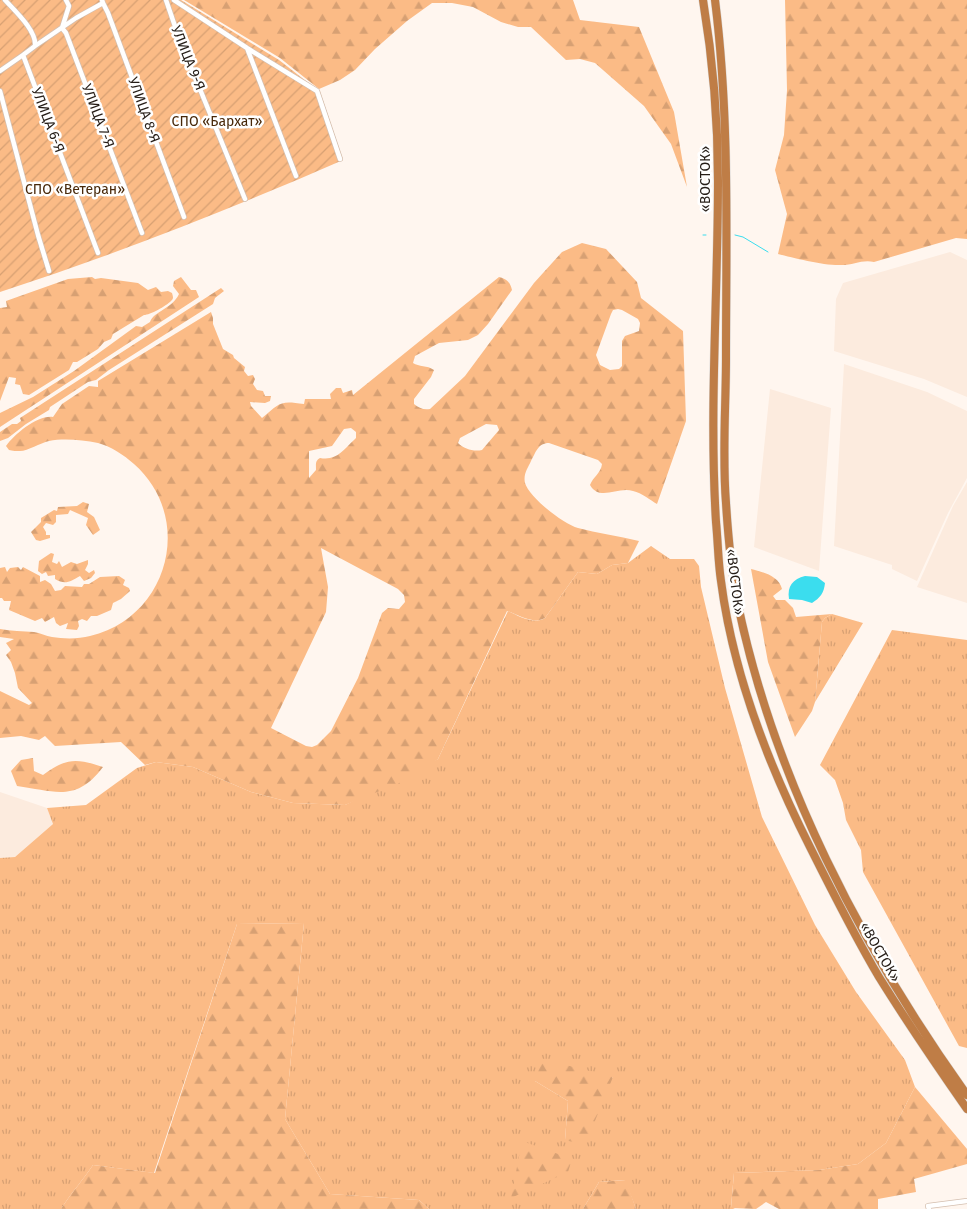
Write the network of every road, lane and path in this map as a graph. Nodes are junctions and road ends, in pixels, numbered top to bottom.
1 (5, 0) edge
2 (66, 0) edge
3 (74, 0) edge
4 (166, 0) edge
5 (174, 0) edge
6 (703, 0) edge
7 (715, 0) edge
8 (103, 2) edge
9 (70, 6) junction
10 (62, 28) junction
11 (35, 46) junction
12 (247, 48) junction
13 (23, 55) junction
14 (0, 71) edge
15 (0, 91) edge
16 (340, 159) dead end
17 (296, 176) dead end
18 (245, 199) dead end
19 (184, 217) dead end
20 (142, 233) dead end
21 (98, 252) dead end
22 (49, 271) dead end
23 (967, 1095) edge
24 (967, 1109) edge
25 (967, 1201) edge
26 (929, 1209) edge

1 - 11 street
2 - 9 street
3 - 9 street
4 - 18 street, УЛИЦА 9-Я
5 - 12 street
6 - 24 highway, «ВОСТОК»
7 - 23 highway, «ВОСТОК»
8 - 10 street
8 - 19 street, УЛИЦА 8-Я
9 - 10 street
10 - 11 street
10 - 20 street, УЛИЦА 7-Я
11 - 13 street
12 - 16 street
12 - 17 street
13 - 14 street
13 - 21 street, УЛИЦА 6-Я
15 - 22 street
25 - 26 street

